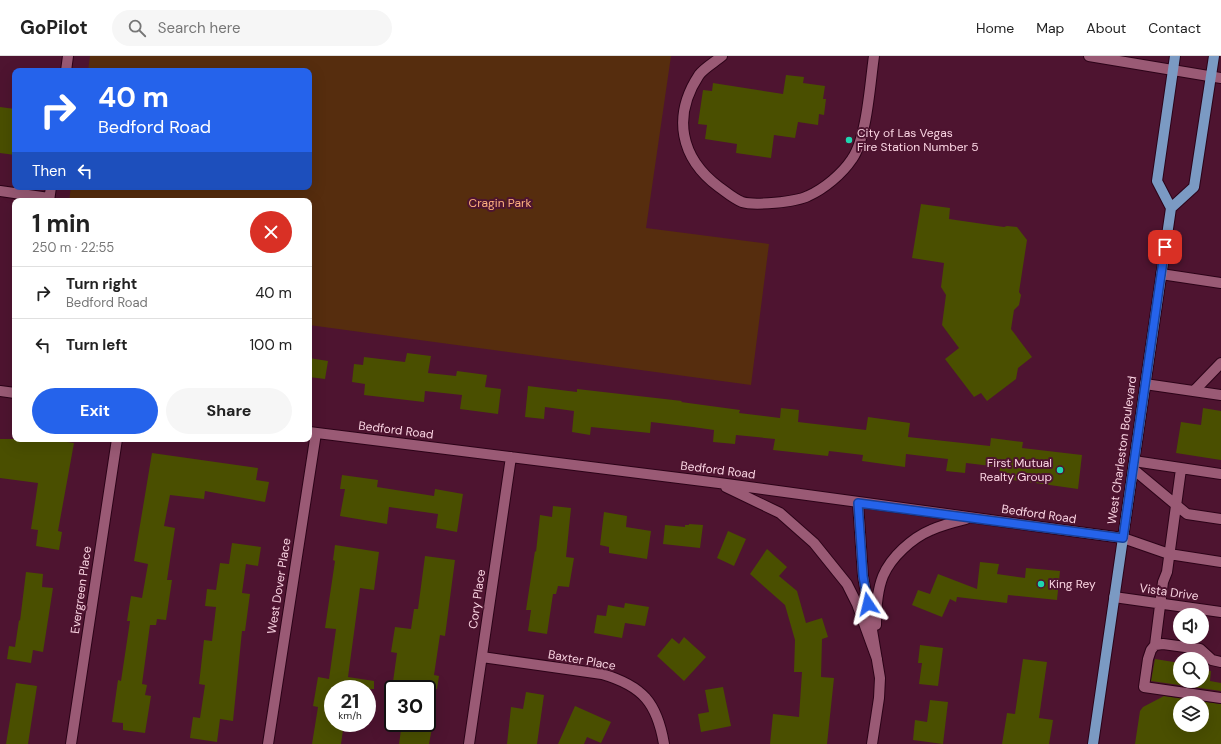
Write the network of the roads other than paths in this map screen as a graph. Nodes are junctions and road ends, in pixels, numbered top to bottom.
1 (68, 56) edge
2 (722, 56) edge
3 (874, 56) edge
4 (1089, 56) edge
5 (1175, 56) edge
6 (1214, 56) edge
7 (66, 68) edge
8 (1173, 70) junction
9 (1210, 77) junction
10 (1221, 78) edge
11 (0, 191) edge
12 (38, 198) edge
13 (1171, 208) junction
14 (1161, 274) junction
15 (1221, 284) edge
16 (1221, 363) edge
17 (1145, 384) junction
18 (0, 391) edge
19 (1194, 392) junction
20 (12, 393) edge
21 (1221, 395) edge
22 (312, 432) edge
23 (117, 442) edge
24 (311, 442) edge
25 (511, 457) junction
26 (1134, 465) junction
27 (1181, 469) junction
28 (1221, 474) edge
29 (719, 483) junction
30 (858, 503) junction
31 (1176, 505) junction
32 (972, 518) junction
33 (1221, 519) edge
34 (1123, 538) junction
35 (1169, 554) junction
36 (1221, 562) edge
37 (1114, 597) junction
38 (1160, 603) junction
39 (1178, 608) edge
40 (1209, 612) edge
41 (1221, 612) edge
42 (1173, 643) edge
43 (1189, 644) edge
44 (1155, 645) junction
45 (482, 657) junction
46 (877, 659) junction
47 (1221, 662) edge
48 (1221, 698) edge
49 (71, 744) edge
50 (268, 744) edge
51 (469, 744) edge
52 (664, 744) edge
53 (872, 744) edge
54 (1093, 744) edge

1 - 7 street
2 - 3 street
4 - 8 street
5 - 8 main road
6 - 9 main road
8 - 9 street
8 - 13 main road
9 - 10 street
9 - 13 main road
11 - 12 street
13 - 14 main road, West Charleston Boulevard
14 - 15 street
14 - 17 main road, West Charleston Boulevard
16 - 19 street
17 - 19 street
17 - 26 main road, West Charleston Boulevard
18 - 20 street
19 - 21 street
22 - 25 street, Bedford Road
23 - 49 street, Evergreen Place
24 - 50 street, West Dover Place
25 - 29 street, Bedford Road
25 - 45 street, Cory Place
26 - 27 street
26 - 31 street
26 - 34 main road, West Charleston Boulevard
27 - 28 street
27 - 31 street
29 - 30 street, Bedford Road
29 - 46 street
30 - 32 street, Bedford Road
30 - 46 street
31 - 33 street
31 - 35 street
32 - 34 street, Bedford Road
32 - 46 street
34 - 35 street, Bedford Road
34 - 37 main road, West Charleston Boulevard
35 - 36 street, Bedford Road
35 - 38 street
37 - 38 street, Vista Drive
37 - 54 main road, West Charleston Boulevard
38 - 39 street, Vista Drive
38 - 44 street
40 - 41 street, Vista Drive
42 - 44 street
43 - 47 street
44 - 48 street
45 - 51 street, Cory Place
45 - 52 street, Baxter Place
46 - 53 street

